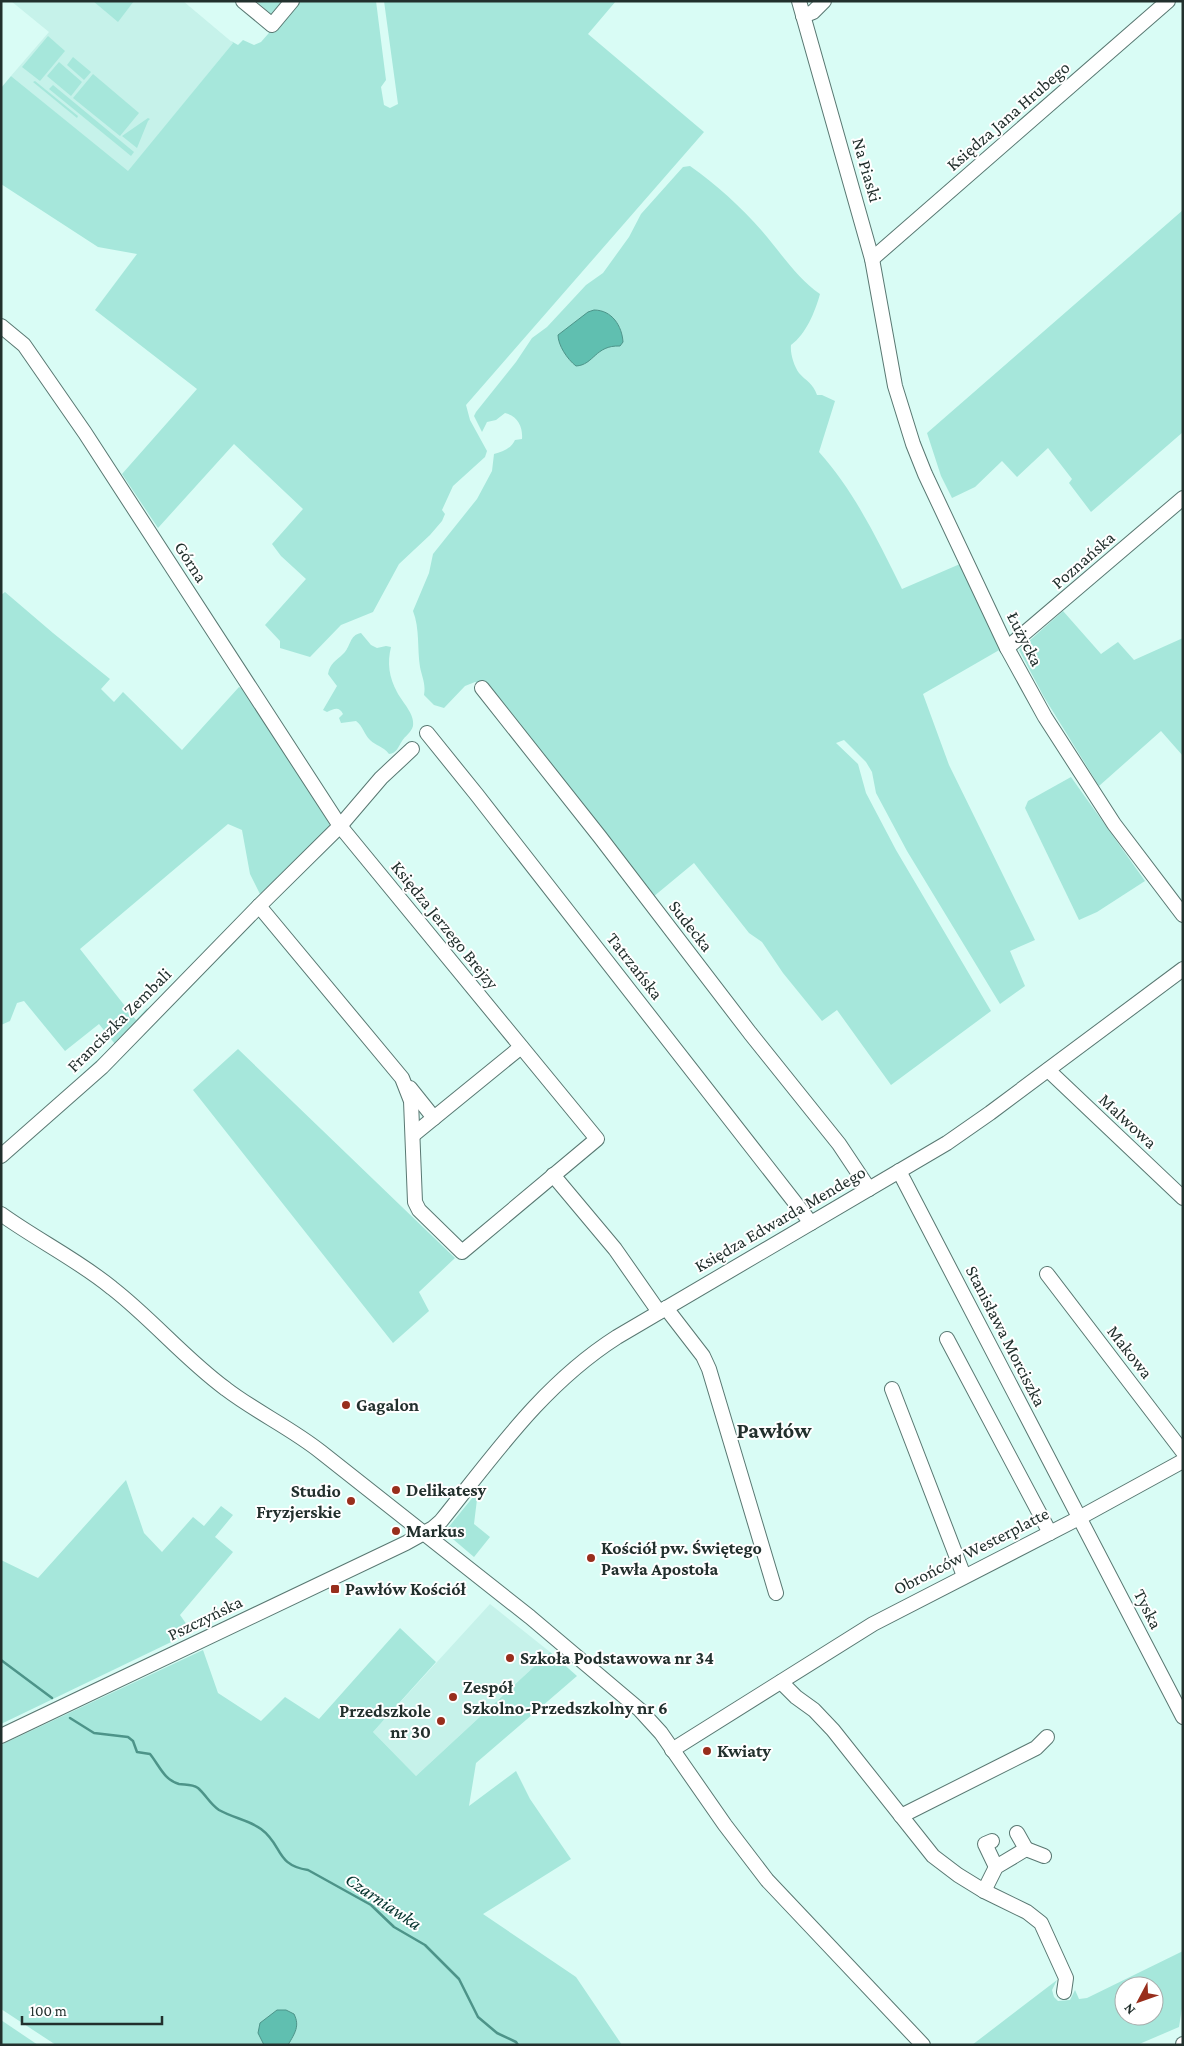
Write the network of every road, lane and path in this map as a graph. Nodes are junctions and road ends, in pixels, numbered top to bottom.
1 (243, 1) edge
2 (292, 1) edge
3 (799, 1) edge
4 (824, 1) edge
5 (1168, 1) edge
6 (803, 16) junction
7 (872, 259) junction
8 (1, 326) edge
9 (887, 351) joint
10 (1183, 498) edge
11 (1008, 648) junction
12 (482, 688) dead end
13 (427, 733) dead end
14 (412, 749) dead end
15 (340, 826) junction
16 (259, 906) junction
17 (1183, 915) edge
18 (1183, 969) edge
19 (521, 1048) junction
20 (1048, 1070) junction
21 (402, 1078) junction
22 (434, 1118) junction
23 (413, 1135) junction
24 (1, 1156) edge
25 (899, 1171) junction
26 (554, 1175) junction
27 (869, 1189) junction
28 (1183, 1198) edge
29 (1, 1214) edge
30 (812, 1222) junction
31 (1046, 1274) dead end
32 (662, 1310) junction
33 (947, 1338) dead end
34 (892, 1389) dead end
35 (1183, 1452) edge
36 (1183, 1461) edge
37 (1079, 1518) junction
38 (425, 1533) junction
39 (1050, 1533) junction
40 (964, 1576) junction
41 (776, 1593) dead end
42 (781, 1682) junction
43 (1183, 1717) edge
44 (1, 1736) edge
45 (1047, 1737) dead end
46 (672, 1750) junction
47 (901, 1816) junction
48 (1017, 1833) dead end
49 (992, 1840) dead end
50 (1026, 1849) junction
51 (1044, 1856) dead end
52 (996, 1867) junction
53 (984, 1891) junction
54 (1064, 1992) dead end
55 (923, 2045) edge

1 - 2 street
3 - 6 street, Na Piaski
4 - 6 street
5 - 7 street, Księdza Jana Hrubego
6 - 7 street, Na Piaski
7 - 9 street, Na Piaski
8 - 15 street, Górna
9 - 11 street, Łużycka
10 - 11 street, Poznańska
11 - 17 street, Łużycka
12 - 27 street, Sudecka
13 - 30 street, Tatrzańska
14 - 15 street, Franciszka Zembali
15 - 16 street, Franciszka Zembali
15 - 19 street, Księdza Jerzego Brejzy
16 - 21 street
16 - 24 street, Franciszka Zembali
18 - 20 street, Księdza Edwarda Mendego
19 - 22 street
19 - 26 street, Księdza Jerzego Brejzy
20 - 25 street, Księdza Edwarda Mendego
20 - 28 street, Malwowa
21 - 22 street
21 - 23 street
22 - 23 street
23 - 26 street, Księdza Jerzego Brejzy
25 - 27 street, Księdza Edwarda Mendego
25 - 37 street, Stanisława Morciszka
26 - 32 street
27 - 30 street, Księdza Edwarda Mendego
29 - 38 street
30 - 32 street, Księdza Edwarda Mendego
31 - 35 street, Makowa
32 - 38 street, Księdza Edwarda Mendego
32 - 41 street
33 - 39 street
34 - 40 street
36 - 37 street, Obrońców Westerplatte
37 - 39 street, Obrońców Westerplatte
37 - 43 street, Tyska
38 - 44 street, Pszczyńska
38 - 46 street
39 - 40 street, Obrońców Westerplatte
40 - 42 street, Obrońców Westerplatte
42 - 46 street, Obrońców Westerplatte
42 - 47 street
45 - 47 street
46 - 55 street
47 - 53 street
48 - 50 street
49 - 52 street
50 - 51 street
50 - 52 street
52 - 53 street
53 - 54 street

